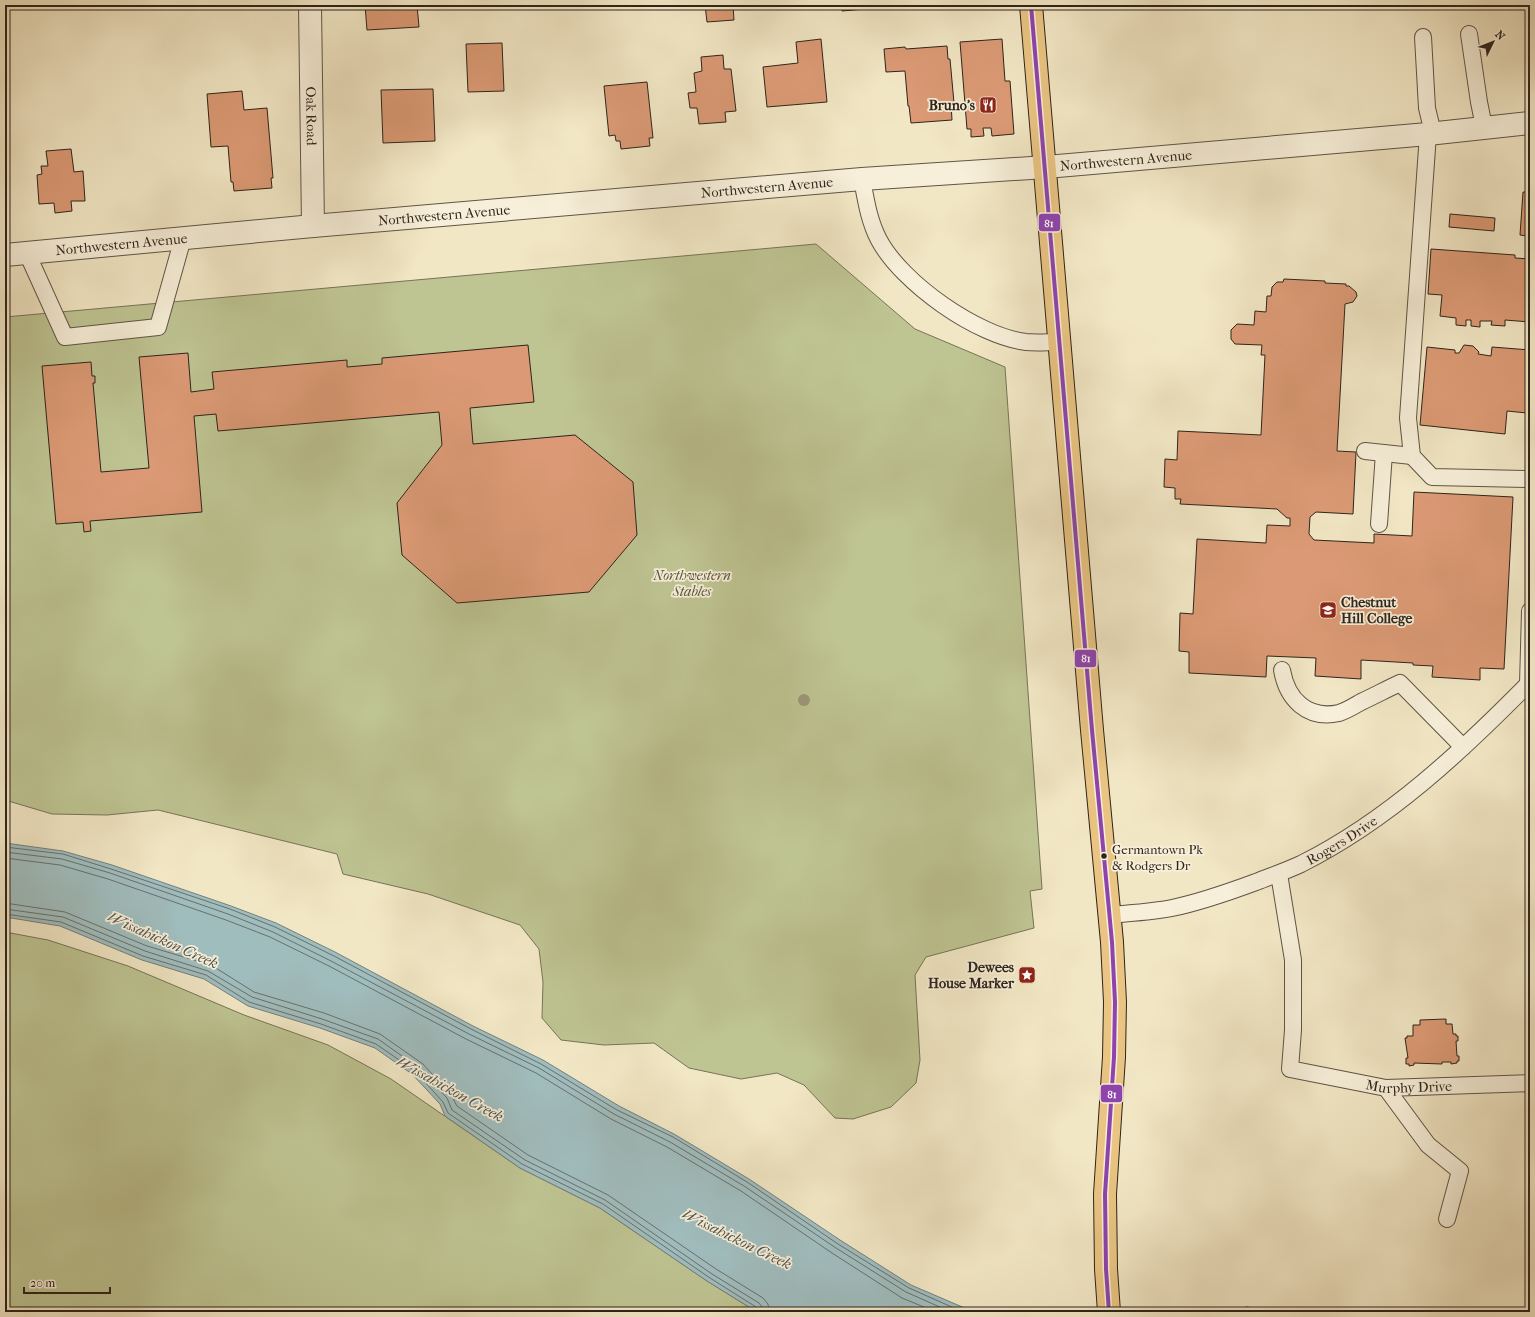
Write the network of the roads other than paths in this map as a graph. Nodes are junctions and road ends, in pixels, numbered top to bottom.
1 (310, 5) edge
2 (1031, 5) edge
3 (1469, 34) dead end
4 (1423, 37) dead end
5 (1530, 122) edge
6 (1484, 127) junction
7 (1430, 134) junction
8 (1046, 167) junction
9 (862, 179) junction
10 (313, 226) junction
11 (183, 238) junction
12 (27, 253) junction
13 (5, 255) edge
14 (1059, 342) junction
15 (1365, 452) dead end
16 (1384, 453) junction
17 (1412, 456) junction
18 (1530, 479) edge
19 (1530, 485) edge
20 (1379, 524) dead end
21 (1530, 611) edge
22 (1282, 670) dead end
23 (1529, 683) edge
24 (1463, 747) junction
25 (1279, 874) junction
26 (1109, 915) junction
27 (1530, 1083) edge
28 (1386, 1088) junction
29 (1447, 1219) dead end
30 (1109, 1312) edge

1 - 10 street, Oak Road
2 - 8 main road
3 - 6 lane
4 - 7 lane
5 - 6 street, Northwestern Avenue
6 - 7 street, Northwestern Avenue
7 - 8 street, Northwestern Avenue
7 - 17 lane
8 - 9 street, Northwestern Avenue
8 - 14 main road
9 - 10 street, Northwestern Avenue
9 - 14 lane
10 - 11 street, Northwestern Avenue
11 - 12 street, Northwestern Avenue
11 - 12 lane
12 - 13 street, Northwestern Avenue
14 - 26 main road
15 - 16 lane
16 - 17 lane
16 - 20 lane
17 - 18 lane
18 - 19 lane
21 - 23 lane
22 - 24 lane
23 - 24 lane, Rogers Drive
24 - 25 lane, Rogers Drive
25 - 26 lane, Rogers Drive
25 - 28 lane, Murphy Drive
26 - 30 main road
27 - 28 lane, Murphy Drive
28 - 29 lane

